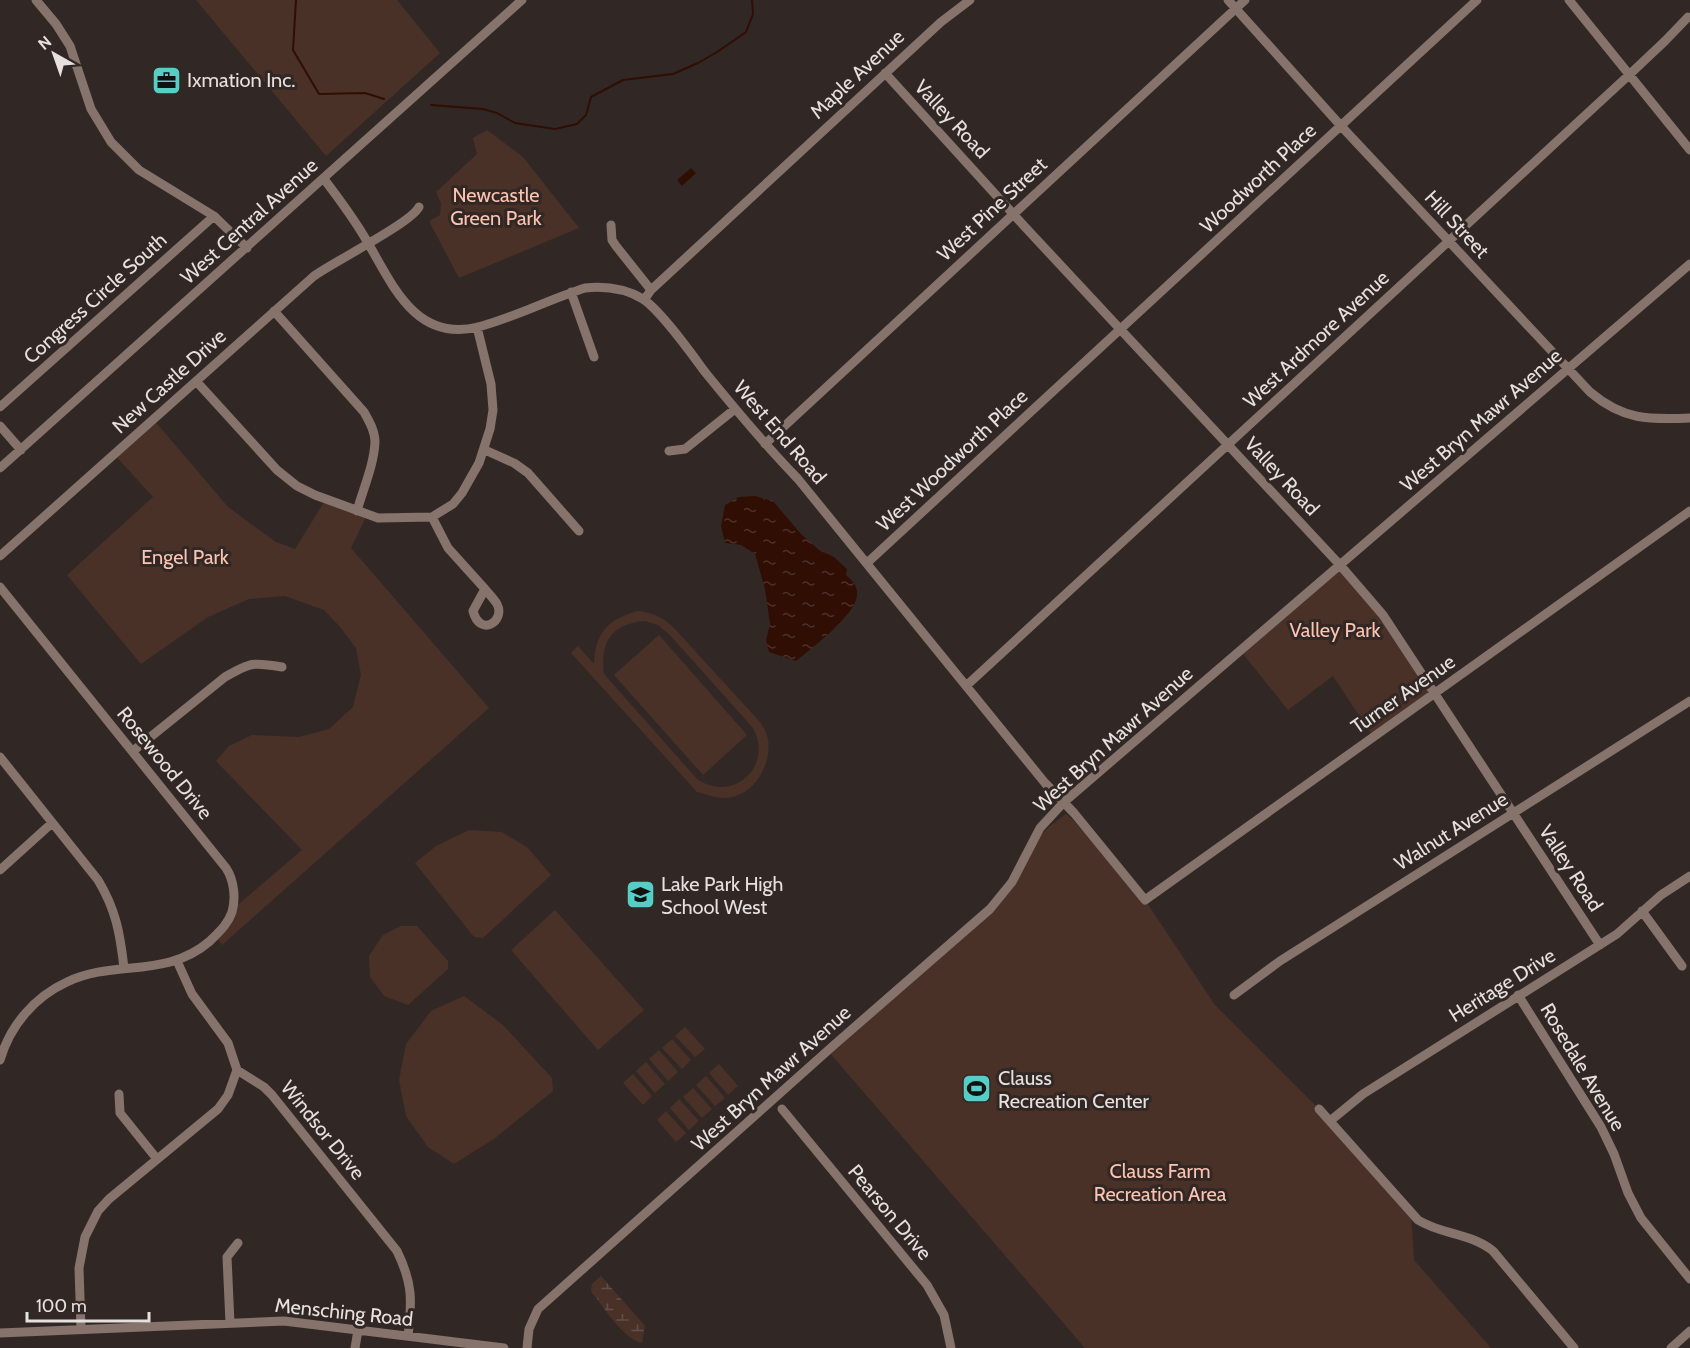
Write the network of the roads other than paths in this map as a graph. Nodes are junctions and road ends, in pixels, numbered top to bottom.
1 (36, 0) edge
2 (522, 0) edge
3 (970, 0) edge
4 (1228, 0) edge
5 (1245, 0) edge
6 (1477, 0) edge
7 (1569, 0) edge
8 (511, 4) edge
9 (1235, 9) junction
10 (1688, 16) dead end
11 (885, 73) junction
12 (1629, 75) junction
13 (1341, 126) junction
14 (1690, 150) edge
15 (324, 179) junction
16 (419, 207) dead end
17 (1014, 213) junction
18 (214, 216) junction
19 (611, 225) dead end
20 (1449, 241) junction
21 (368, 243) junction
22 (247, 248) junction
23 (1690, 264) edge
24 (651, 290) junction
25 (571, 292) junction
26 (644, 300) junction
27 (274, 311) junction
28 (477, 327) junction
29 (1120, 329) junction
30 (594, 357) dead end
31 (1568, 369) junction
32 (196, 381) junction
33 (1062, 383) joint
34 (0, 407) edge
35 (735, 409) junction
36 (1690, 418) edge
37 (0, 426) edge
38 (765, 444) junction
39 (1228, 444) junction
40 (21, 450) junction
41 (485, 450) junction
42 (669, 451) dead end
43 (0, 468) edge
44 (357, 511) junction
45 (1686, 514) edge
46 (432, 518) junction
47 (579, 531) dead end
48 (0, 556) edge
49 (867, 563) junction
50 (1340, 565) junction
51 (0, 587) edge
52 (485, 589) dead end
53 (282, 668) dead end
54 (966, 686) junction
55 (1435, 693) junction
56 (1690, 701) edge
57 (133, 752) junction
58 (0, 757) edge
59 (1064, 802) junction
60 (1514, 812) junction
61 (52, 823) junction
62 (0, 870) edge
63 (1690, 876) edge
64 (1145, 900) joint
65 (1642, 911) junction
66 (1600, 945) junction
67 (177, 961) junction
68 (1682, 966) dead end
69 (124, 968) junction
70 (1234, 995) dead end
71 (1518, 995) junction
72 (0, 1060) edge
73 (237, 1070) junction
74 (119, 1094) dead end
75 (782, 1109) dead end
76 (1319, 1109) dead end
77 (1330, 1121) junction
78 (157, 1159) junction
79 (238, 1243) dead end
80 (1690, 1279) edge
81 (230, 1323) junction
82 (81, 1329) junction
83 (358, 1330) junction
84 (1690, 1331) edge
85 (0, 1333) edge
86 (408, 1336) junction
87 (355, 1348) edge
88 (504, 1348) edge
89 (527, 1348) edge
90 (951, 1348) edge
91 (1574, 1348) edge
92 (1671, 1348) edge

1 - 18 street
2 - 8 street, West Central Avenue
3 - 11 street, Maple Avenue
4 - 9 street, Hill Street
5 - 9 street, West Pine Street
6 - 13 street, Woodworth Place
7 - 12 street
8 - 15 street, West Central Avenue
9 - 13 street, Hill Street
9 - 17 street, West Pine Street
10 - 12 street, West Ardmore Avenue
11 - 17 street, Valley Road
11 - 24 street, Maple Avenue
12 - 14 street
12 - 20 street, West Ardmore Avenue
13 - 20 street, Hill Street
13 - 29 street, Woodworth Place
15 - 21 street, West End Road
15 - 22 street, West Central Avenue
16 - 21 street, New Castle Drive
17 - 29 street, Valley Road
17 - 38 street, West Pine Street
18 - 22 street
18 - 34 street, Congress Circle South
19 - 24 street
20 - 31 street, Hill Street
20 - 39 street, West Ardmore Avenue
21 - 27 street, New Castle Drive
21 - 28 street, West End Road
22 - 40 street, West Central Avenue
23 - 31 street, West Bryn Mawr Avenue
24 - 26 street, Maple Avenue
25 - 26 street, West End Road
25 - 28 street, West End Road
25 - 30 street
26 - 35 street, West End Road
27 - 32 street, New Castle Drive
27 - 44 street
28 - 41 street
29 - 33 street, Woodworth Place
29 - 39 street, Valley Road
31 - 36 street, Hill Street
31 - 50 street, West Bryn Mawr Avenue
32 - 44 street
32 - 48 street, New Castle Drive
33 - 49 street, West Woodworth Place
35 - 38 street, West End Road
35 - 42 street
37 - 40 street
38 - 49 street, West End Road
39 - 50 street, Valley Road
39 - 54 street, West Ardmore Avenue
40 - 43 street, West Central Avenue
41 - 46 street
41 - 47 street
44 - 46 street
45 - 55 street, Turner Avenue
46 - 52 street
49 - 54 street, West End Road
50 - 55 street, Valley Road
50 - 59 street, West Bryn Mawr Avenue
51 - 57 street, Rosewood Drive
53 - 57 street
54 - 59 street, West End Road
55 - 60 street, Valley Road
55 - 64 street, Turner Avenue
56 - 60 street, Walnut Avenue
57 - 67 street, Rosewood Drive
58 - 61 street
59 - 64 street, West End Road
59 - 89 street, West Bryn Mawr Avenue
60 - 66 street, Valley Road
60 - 70 street, Walnut Avenue
61 - 62 street
61 - 69 street
63 - 65 street, Heritage Drive
65 - 66 street, Heritage Drive
65 - 68 street
66 - 71 street, Heritage Drive
67 - 69 street, Rosewood Drive
67 - 73 street
69 - 72 street, Rosewood Drive
71 - 77 street, Heritage Drive
71 - 80 street, Rosedale Avenue
73 - 78 street
73 - 86 street, Windsor Drive
74 - 78 street
75 - 90 street, Pearson Drive
76 - 77 street
77 - 91 street
78 - 82 street
79 - 81 street
81 - 82 street, Mensching Road
81 - 83 street, Mensching Road
82 - 85 street, Mensching Road
83 - 86 street, Mensching Road
83 - 87 street
84 - 92 street
86 - 88 street, Mensching Road

